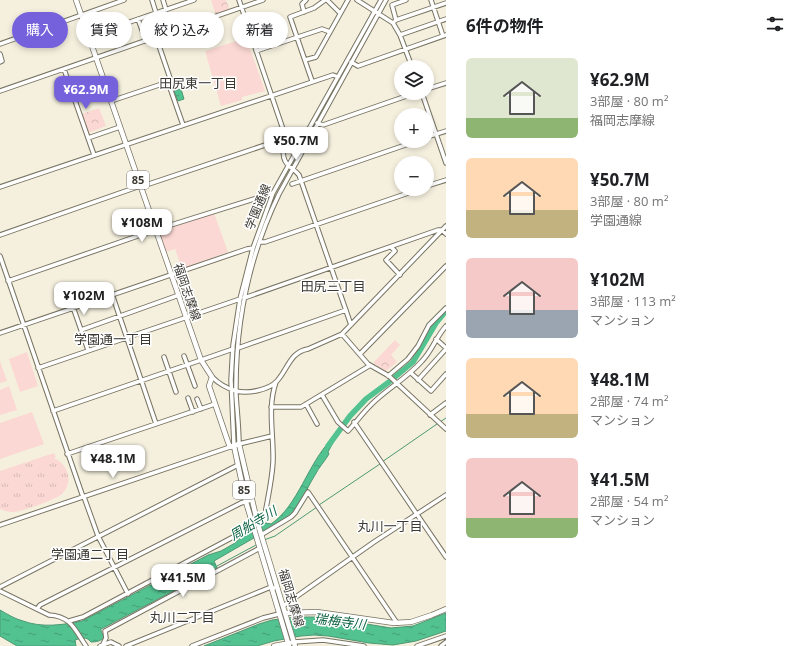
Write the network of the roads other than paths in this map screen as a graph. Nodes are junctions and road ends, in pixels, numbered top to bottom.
1 (76, 0) edge
2 (124, 0) edge
3 (152, 0) edge
4 (162, 0) edge
5 (194, 0) edge
6 (239, 0) edge
7 (263, 0) edge
8 (306, 0) edge
9 (326, 0) edge
10 (348, 0) edge
11 (357, 0) edge
12 (381, 0) edge
13 (386, 0) edge
14 (406, 0) edge
15 (431, 0) edge
16 (446, 3) edge
17 (434, 7) junction
18 (242, 8) junction
19 (166, 10) junction
20 (80, 12) edge
21 (90, 12) edge
22 (156, 12) edge
23 (159, 12) edge
24 (304, 12) junction
25 (340, 13) junction
26 (376, 13) junction
27 (224, 14) edge
28 (76, 17) edge
29 (138, 19) joint
30 (446, 19) edge
31 (396, 20) junction
32 (132, 21) edge
33 (438, 21) junction
34 (393, 23) junction
35 (140, 24) edge
36 (330, 32) junction
37 (400, 35) junction
38 (445, 35) edge
39 (297, 38) junction
40 (140, 43) edge
41 (0, 44) edge
42 (92, 48) edge
43 (159, 48) edge
44 (405, 49) junction
45 (256, 51) junction
46 (0, 54) edge
47 (96, 58) junction
48 (305, 60) junction
49 (409, 60) edge
50 (0, 62) edge
51 (351, 62) junction
52 (64, 69) junction
53 (338, 77) junction
54 (312, 81) junction
55 (168, 82) junction
56 (446, 83) edge
57 (434, 87) edge
58 (0, 91) edge
59 (271, 94) junction
60 (395, 100) edge
61 (425, 100) edge
62 (111, 101) junction
63 (317, 123) junction
64 (183, 125) junction
65 (120, 127) junction
66 (446, 131) edge
67 (437, 134) junction
68 (434, 135) edge
69 (88, 138) junction
70 (286, 138) junction
71 (126, 144) junction
72 (397, 148) edge
73 (94, 155) junction
74 (446, 163) edge
75 (288, 166) junction
76 (292, 168) junction
77 (446, 180) edge
78 (301, 181) junction
79 (292, 184) dead end
80 (434, 184) edge
81 (0, 187) edge
82 (140, 187) junction
83 (273, 193) junction
84 (400, 196) edge
85 (315, 225) junction
86 (446, 226) edge
87 (155, 230) junction
88 (442, 230) junction
89 (0, 234) edge
90 (446, 234) edge
91 (260, 242) junction
92 (391, 247) junction
93 (253, 248) junction
94 (0, 256) edge
95 (446, 266) edge
96 (330, 268) junction
97 (170, 274) junction
98 (400, 275) junction
99 (8, 281) junction
100 (112, 294) junction
101 (179, 295) junction
102 (244, 298) junction
103 (240, 299) junction
104 (73, 307) junction
105 (446, 308) edge
106 (346, 310) junction
107 (119, 316) junction
108 (186, 317) junction
109 (23, 325) junction
110 (351, 325) junction
111 (446, 326) edge
112 (81, 330) junction
113 (0, 333) edge
114 (342, 334) junction
115 (126, 338) junction
116 (436, 339) junction
117 (238, 348) junction
118 (233, 349) junction
119 (446, 349) edge
120 (88, 350) junction
121 (360, 354) junction
122 (184, 356) dead end
123 (164, 357) dead end
124 (201, 360) junction
125 (188, 365) junction
126 (369, 366) junction
127 (38, 368) junction
128 (168, 372) junction
129 (411, 373) junction
130 (446, 374) edge
131 (389, 376) junction
132 (212, 377) junction
133 (418, 380) junction
134 (141, 381) junction
135 (276, 382) junction
136 (396, 384) junction
137 (195, 386) dead end
138 (232, 390) junction
139 (236, 391) junction
140 (176, 392) dead end
141 (322, 395) junction
142 (188, 398) dead end
143 (197, 399) dead end
144 (446, 403) edge
145 (215, 404) junction
146 (306, 404) junction
147 (271, 407) junction
148 (201, 409) junction
149 (53, 411) junction
150 (193, 412) junction
151 (430, 415) junction
152 (354, 422) junction
153 (446, 422) edge
154 (156, 424) junction
155 (317, 424) dead end
156 (442, 425) junction
157 (446, 429) edge
158 (272, 436) junction
159 (235, 445) junction
160 (67, 454) junction
161 (238, 465) junction
162 (446, 495) edge
163 (84, 497) junction
164 (249, 501) junction
165 (417, 514) junction
166 (255, 523) junction
167 (0, 526) edge
168 (261, 535) junction
169 (98, 536) junction
170 (262, 546) junction
171 (353, 557) junction
172 (446, 557) edge
173 (115, 568) junction
174 (271, 587) junction
175 (0, 588) edge
176 (278, 588) junction
177 (0, 591) edge
178 (128, 594) junction
179 (283, 606) junction
180 (37, 609) junction
181 (446, 609) edge
182 (285, 613) junction
183 (279, 614) junction
184 (69, 621) junction
185 (397, 623) junction
186 (446, 636) edge
187 (323, 640) junction
188 (446, 642) edge
189 (294, 644) edge
190 (102, 645) edge
191 (289, 645) edge
192 (86, 646) edge
193 (119, 646) edge
194 (126, 646) edge
195 (192, 646) edge
196 (274, 646) edge
197 (326, 646) edge
198 (364, 646) edge
199 (417, 646) edge
200 (441, 646) edge

1 - 20 main road, 福岡志摩線 / 85
2 - 21 street
3 - 22 street
4 - 19 street
5 - 19 street
6 - 18 street
7 - 18 street
8 - 24 street
9 - 24 street
9 - 25 street
10 - 25 street
11 - 26 street
12 - 26 street, 学園通線
13 - 26 street, 学園通線
14 - 31 street
15 - 17 street
16 - 17 street
17 - 31 street
17 - 33 street
18 - 27 street
18 - 45 street
19 - 23 street
24 - 39 street
25 - 36 street
26 - 34 street
26 - 51 street, 学園通線
26 - 53 street, 学園通線
28 - 41 street
29 - 32 street
29 - 35 street
30 - 33 street
31 - 34 street
33 - 37 street
33 - 38 street
34 - 37 street
36 - 39 street
36 - 48 street
37 - 44 street
38 - 44 street
39 - 45 street
39 - 48 street
40 - 47 street
42 - 47 main road, 福岡志摩線 / 85
43 - 55 street
44 - 49 street
44 - 51 street
45 - 59 street
46 - 50 street
47 - 52 street
47 - 62 main road, 福岡志摩線 / 85
48 - 54 street
51 - 63 street, 学園通線
52 - 58 street
52 - 69 street
53 - 54 street
53 - 75 street, 学園通線
54 - 59 street
55 - 62 street
55 - 64 street
56 - 57 street
59 - 64 street
59 - 70 street
60 - 63 street
61 - 67 street
62 - 65 main road, 福岡志摩線 / 85
63 - 76 street, 学園通線
64 - 71 street
65 - 69 street
65 - 71 main road, 福岡志摩線 / 85
66 - 67 street
67 - 68 street
67 - 74 street
69 - 73 street
70 - 75 street
70 - 82 street
71 - 73 street
71 - 82 main road, 福岡志摩線 / 85
72 - 78 street
73 - 81 street
75 - 76 street
75 - 83 street, 学園通線
76 - 78 street
76 - 91 street, 学園通線
77 - 80 street
78 - 79 street
78 - 85 street
82 - 87 main road, 福岡志摩線 / 85
82 - 89 street
83 - 87 street
83 - 93 street, 学園通線
84 - 85 street
85 - 91 street
85 - 96 street
86 - 88 street
87 - 97 main road, 福岡志摩線 / 85
87 - 99 street
88 - 90 street
88 - 92 street
88 - 98 street
91 - 102 street, 学園通線
92 - 96 street
92 - 98 street
93 - 97 street
93 - 103 street, 学園通線
94 - 99 street
95 - 121 street
96 - 102 street
96 - 106 street
97 - 100 street
97 - 101 main road, 福岡志摩線 / 85
98 - 110 street
99 - 109 street
100 - 104 street
100 - 107 street
101 - 107 street
101 - 108 main road, 福岡志摩線 / 85
102 - 117 street, 学園通線
103 - 108 street
103 - 118 street, 学園通線
104 - 109 street
104 - 112 street
105 - 131 street
106 - 110 street
106 - 117 street
107 - 112 street
107 - 115 street
108 - 115 street
108 - 124 main road, 福岡志摩線 / 85
109 - 113 street
109 - 127 street
110 - 114 street
111 - 116 street
112 - 120 street
114 - 121 street
114 - 135 street
115 - 120 street
115 - 134 street
116 - 119 street
116 - 129 street
117 - 139 street, 学園通線
118 - 124 street
118 - 138 street, 学園通線
119 - 133 street
120 - 127 street
121 - 126 street
122 - 125 street
123 - 128 street
124 - 125 street
124 - 132 main road, 福岡志摩線 / 85
125 - 128 street
125 - 137 street
126 - 131 street
126 - 141 street
127 - 149 street
128 - 134 street
128 - 140 street
129 - 133 street
129 - 136 street
130 - 133 street
131 - 136 street
132 - 138 street
132 - 145 main road, 福岡志摩線 / 85
134 - 149 street
134 - 154 street
135 - 139 street
135 - 147 street
136 - 151 street
136 - 152 street
138 - 139 street
138 - 159 street, 学園通線
139 - 159 street, 学園通線
141 - 146 street
141 - 152 street
142 - 150 street
143 - 148 street
144 - 151 street
145 - 148 street
145 - 159 main road, 福岡志摩線 / 85
146 - 147 street
146 - 155 street
147 - 158 street
148 - 150 street
149 - 160 street
150 - 154 street
151 - 156 street
152 - 165 street
153 - 156 street
154 - 160 street
156 - 157 street
158 - 159 street
158 - 166 street
159 - 161 main road, 福岡志摩線 / 85
159 - 163 street
159 - 164 main road, 福岡志摩線 / 85
160 - 163 street
161 - 164 main road, 福岡志摩線 / 85
161 - 169 street
162 - 165 street
163 - 167 street
163 - 169 street
164 - 166 main road, 福岡志摩線 / 85
164 - 173 street
165 - 171 street
165 - 172 street
166 - 168 main road, 福岡志摩線 / 85
166 - 170 main road, 85
166 - 178 street
168 - 170 main road, 福岡志摩線 / 85
168 - 171 street
169 - 173 street
169 - 175 street
170 - 174 main road, 福岡志摩線 / 85
170 - 176 main road, 福岡志摩線 / 85
170 - 190 street
171 - 179 street
171 - 185 street
173 - 178 street
173 - 180 street
174 - 176 street
174 - 183 main road, 福岡志摩線 / 85
174 - 194 street
176 - 179 main road, 福岡志摩線 / 85
177 - 180 street
178 - 184 street
179 - 182 main road, 福岡志摩線 / 85
180 - 184 street
181 - 185 main road
182 - 185 main road
182 - 189 main road, 福岡志摩線 / 85
183 - 191 main road, 福岡志摩線 / 85
183 - 195 street
184 - 192 street
186 - 199 street
187 - 189 street
187 - 197 street
187 - 198 street
188 - 200 street
189 - 191 main road
190 - 193 street
191 - 196 main road

